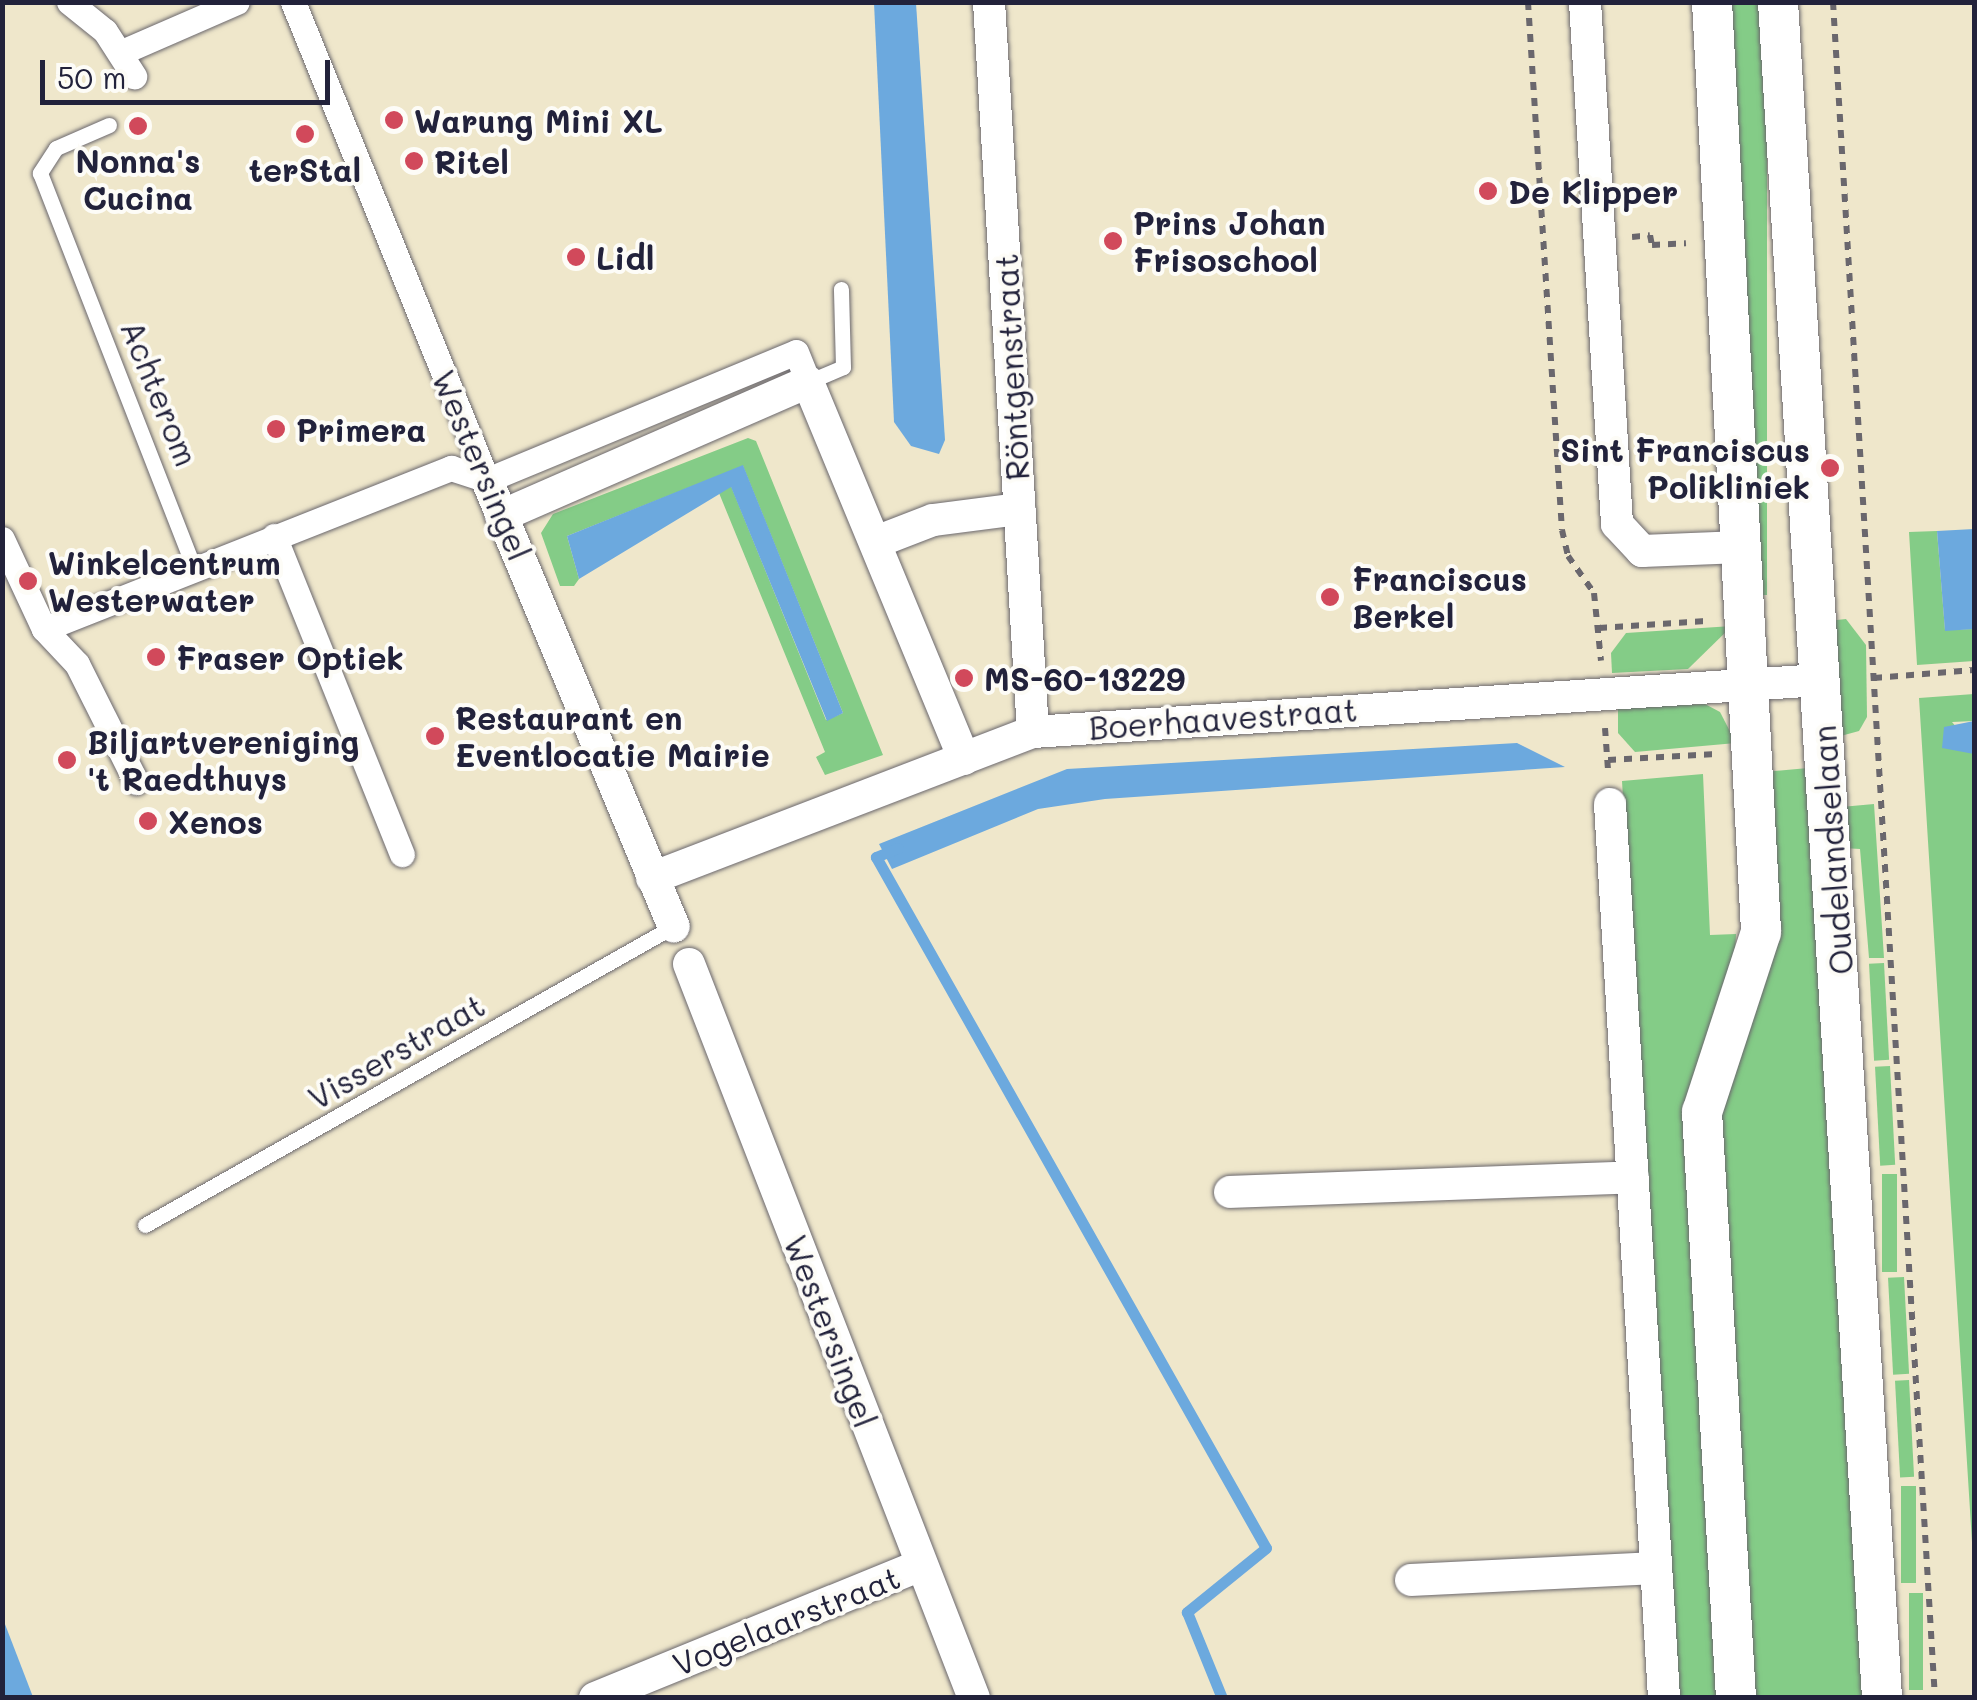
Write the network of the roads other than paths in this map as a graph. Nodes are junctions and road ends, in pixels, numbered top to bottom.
1 (70, 2) edge
2 (238, 2) edge
3 (293, 2) edge
4 (989, 2) edge
5 (1586, 2) edge
6 (1712, 2) edge
7 (1778, 2) edge
8 (122, 52) junction
9 (134, 76) dead end
10 (109, 125) dead end
11 (841, 290) dead end
12 (808, 382) junction
13 (487, 480) junction
14 (1019, 509) junction
15 (501, 516) junction
16 (274, 536) junction
17 (2, 539) edge
18 (876, 542) junction
19 (1741, 546) junction
20 (194, 568) junction
21 (44, 629) junction
22 (1820, 680) junction
23 (1750, 684) junction
24 (1033, 732) junction
25 (964, 759) junction
26 (136, 782) dead end
27 (1610, 804) road end
28 (402, 854) dead end
29 (652, 878) junction
30 (674, 926) joint
31 (689, 964) dead end
32 (1633, 1176) junction
33 (1230, 1192) dead end
34 (145, 1224) dead end
35 (921, 1564) junction
36 (1656, 1568) junction
37 (1411, 1580) dead end
38 (595, 1698) edge
39 (974, 1698) edge
40 (1664, 1698) edge
41 (1736, 1698) edge
42 (1882, 1698) edge

1 - 8 street
2 - 8 street
3 - 13 street, Westersingel
4 - 14 street, Röntgenstraat
5 - 19 street
6 - 19 street
7 - 22 street, Oudelandselaan
8 - 9 street
10 - 20 lane, Achterom
11 - 12 lane
12 - 13 street
12 - 15 street
12 - 18 street
13 - 15 street, Westersingel
13 - 16 street
14 - 18 street
14 - 24 street, Röntgenstraat
15 - 29 street, Westersingel
16 - 20 street
16 - 28 street
17 - 21 street
18 - 25 street
19 - 23 street
20 - 21 street
21 - 26 street
22 - 23 street, Boerhaavestraat
22 - 42 street, Oudelandselaan
23 - 24 street, Boerhaavestraat
23 - 41 street
24 - 25 street, Boerhaavestraat
25 - 29 street, Boerhaavestraat
27 - 32 street
29 - 30 street, Westersingel
30 - 34 lane, Visserstraat
31 - 35 street, Westersingel
32 - 33 street
32 - 36 street
35 - 38 street, Vogelaarstraat
35 - 39 street, Westersingel
36 - 37 street
36 - 40 street

